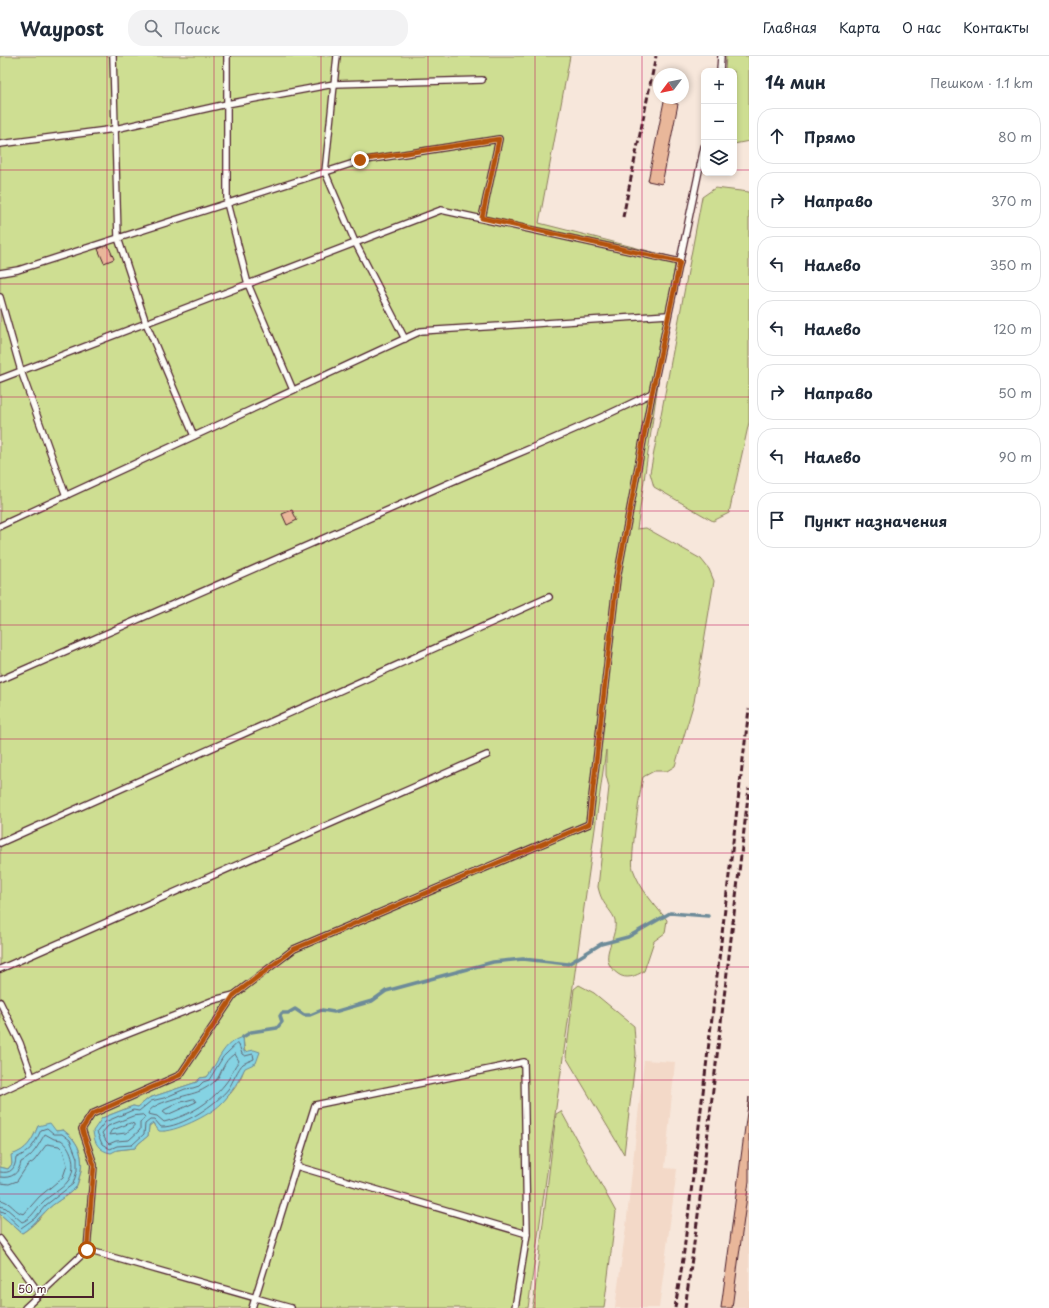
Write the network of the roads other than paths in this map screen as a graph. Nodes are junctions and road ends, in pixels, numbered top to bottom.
1 (113, 56) edge
2 (227, 56) edge
3 (336, 56) edge
4 (721, 56) edge
5 (720, 68) edge
6 (482, 80) dead end
7 (334, 84) junction
8 (227, 104) junction
9 (115, 130) junction
10 (0, 144) edge
11 (701, 161) edge
12 (325, 172) junction
13 (227, 203) junction
14 (482, 218) junction
15 (118, 238) junction
16 (356, 242) junction
17 (680, 262) junction
18 (0, 273) edge
19 (248, 284) junction
20 (0, 297) edge
21 (668, 315) junction
22 (146, 323) junction
23 (405, 339) junction
24 (21, 371) junction
25 (0, 379) edge
26 (293, 390) junction
27 (652, 393) junction
28 (194, 436) junction
29 (66, 496) junction
30 (0, 526) edge
31 (549, 597) dead end
32 (0, 680) edge
33 (487, 756) dead end
34 (0, 843) edge
35 (0, 969) edge
36 (234, 995) junction
37 (0, 1002) edge
38 (32, 1077) junction
39 (0, 1092) edge
40 (296, 1166) junction
41 (527, 1234) junction
42 (0, 1239) edge
43 (87, 1250) junction
44 (40, 1294) junction
45 (255, 1298) junction
46 (25, 1308) edge
47 (252, 1308) edge
48 (291, 1308) edge
49 (515, 1308) edge

1 - 9 lane
2 - 8 lane
3 - 7 lane
4 - 5 lane
6 - 7 lane
7 - 8 lane
7 - 12 lane
8 - 9 lane
8 - 13 lane
9 - 10 lane
9 - 15 lane
11 - 17 lane
12 - 13 lane
12 - 14 lane
12 - 16 lane
13 - 15 lane
13 - 19 lane
14 - 16 lane
14 - 17 lane
15 - 18 lane
15 - 22 lane
16 - 19 lane
16 - 23 lane
17 - 21 lane
19 - 22 lane
19 - 26 lane
20 - 24 lane
21 - 23 lane
21 - 27 lane
22 - 24 lane
22 - 28 lane
23 - 26 lane
24 - 25 lane
24 - 29 lane
26 - 28 lane
27 - 32 lane
27 - 36 lane
28 - 29 lane
29 - 30 lane
31 - 34 lane
33 - 35 lane
36 - 38 lane
36 - 43 lane
37 - 38 lane
38 - 39 lane
40 - 41 lane
40 - 41 lane
40 - 45 lane
41 - 49 lane
42 - 44 lane
43 - 44 lane
43 - 45 lane
44 - 46 lane
45 - 47 lane
45 - 48 lane

